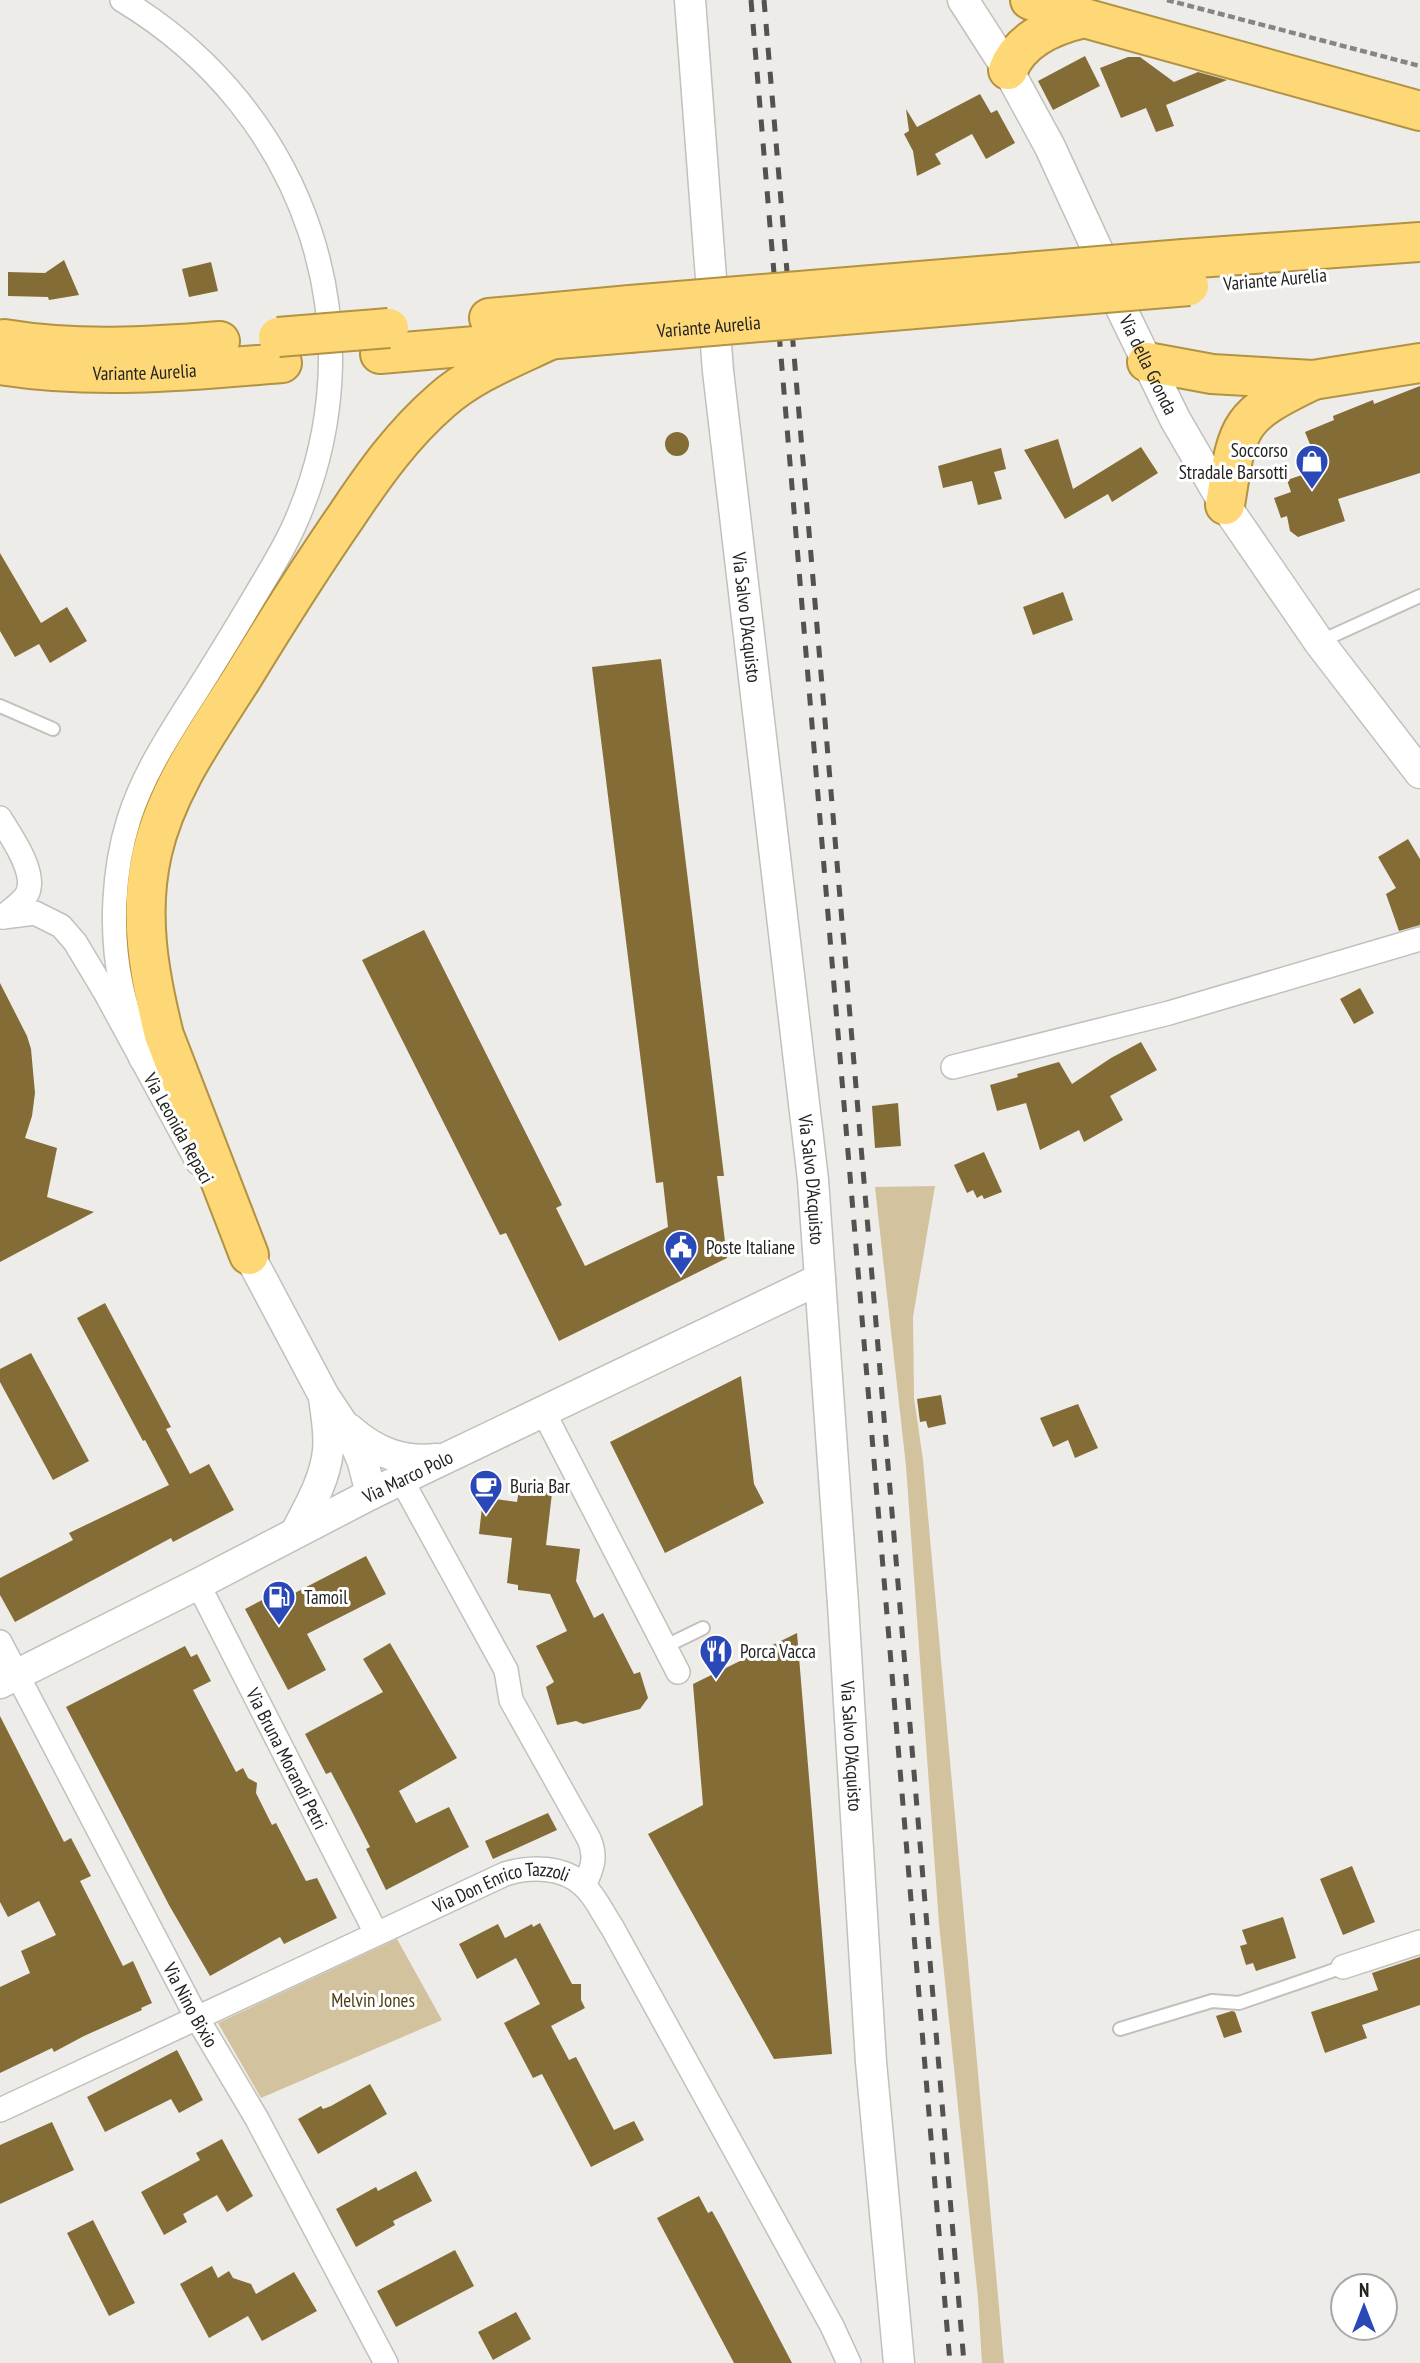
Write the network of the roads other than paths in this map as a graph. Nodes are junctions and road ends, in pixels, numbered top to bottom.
1 (122, 0) edge
2 (691, 0) edge
3 (963, 0) edge
4 (1030, 0) edge
5 (1084, 18) junction
6 (1008, 69) junction
7 (1420, 111) edge
8 (1420, 242) edge
9 (1420, 268) edge
10 (1186, 272) junction
11 (629, 319) junction
12 (0, 338) edge
13 (552, 340) junction
14 (384, 341) junction
15 (280, 350) junction
16 (1147, 362) junction
17 (1420, 363) edge
18 (0, 365) edge
19 (1313, 380) junction
20 (1225, 505) junction
21 (1420, 596) edge
22 (1319, 642) junction
23 (0, 706) edge
24 (53, 729) dead end
25 (1420, 773) edge
26 (0, 818) edge
27 (1, 918) edge
28 (1420, 939) edge
29 (141, 1059) junction
30 (953, 1067) dead end
31 (249, 1255) junction
32 (820, 1279) junction
33 (543, 1411) junction
34 (337, 1438) junction
35 (444, 1459) junction
36 (401, 1479) junction
37 (361, 1499) junction
38 (296, 1532) junction
39 (198, 1584) junction
40 (703, 1628) dead end
41 (0, 1642) edge
42 (664, 1647) junction
43 (678, 1672) dead end
44 (8, 1679) edge
45 (584, 1886) junction
46 (376, 1933) junction
47 (1420, 1942) edge
48 (1343, 1967) joint
49 (197, 2018) junction
50 (1120, 2029) dead end
51 (0, 2110) edge
52 (386, 2363) edge
53 (849, 2363) edge
54 (899, 2363) edge

1 - 29 street
2 - 32 street, Via Salvo D'Acquisto
3 - 6 street, Via della Gronda
4 - 5 highway
5 - 6 highway
5 - 7 highway
6 - 16 street, Via della Gronda
8 - 10 highway, Variante Aurelia
9 - 10 highway, Variante Aurelia
10 - 11 highway, Variante Aurelia, bridge
11 - 13 highway, Variante Aurelia
11 - 14 highway, Variante Aurelia
12 - 15 highway, Variante Aurelia
13 - 14 highway, Variante Aurelia
13 - 31 highway
14 - 15 highway, Variante Aurelia
15 - 18 highway, Variante Aurelia
16 - 19 highway
16 - 20 street, Via della Gronda
17 - 19 highway
19 - 20 highway
20 - 22 street, Via della Gronda
21 - 22 lane
22 - 25 street, Via della Gronda
23 - 24 lane
26 - 27 street, Via Leonida Repaci
27 - 29 street, Via Leonida Repaci
28 - 30 street
29 - 31 street, Via Leonida Repaci
31 - 34 street, Via Leonida Repaci
32 - 33 street, Via Marco Polo
32 - 54 street, Via Salvo D'Acquisto
33 - 35 street, Via Marco Polo
33 - 42 street
34 - 35 street
34 - 37 street
34 - 38 street
35 - 36 street, Via Marco Polo
36 - 37 street, Via Marco Polo
36 - 45 street
37 - 38 street, Via Marco Polo
38 - 39 street, Via Marco Polo
39 - 44 street, Via Marco Polo
39 - 46 street, Via Bruna Morandi Petri
40 - 42 lane
41 - 44 street, Via Nino Bixio
42 - 43 street
44 - 49 street, Via Nino Bixio
45 - 46 street, Via Don Enrico Tazzoli
45 - 53 street, Via Don Enrico Tazzoli
46 - 49 street, Via Don Enrico Tazzoli
47 - 48 street
48 - 50 lane
49 - 51 street, Via Don Enrico Tazzoli
49 - 52 street, Via Nino Bixio

